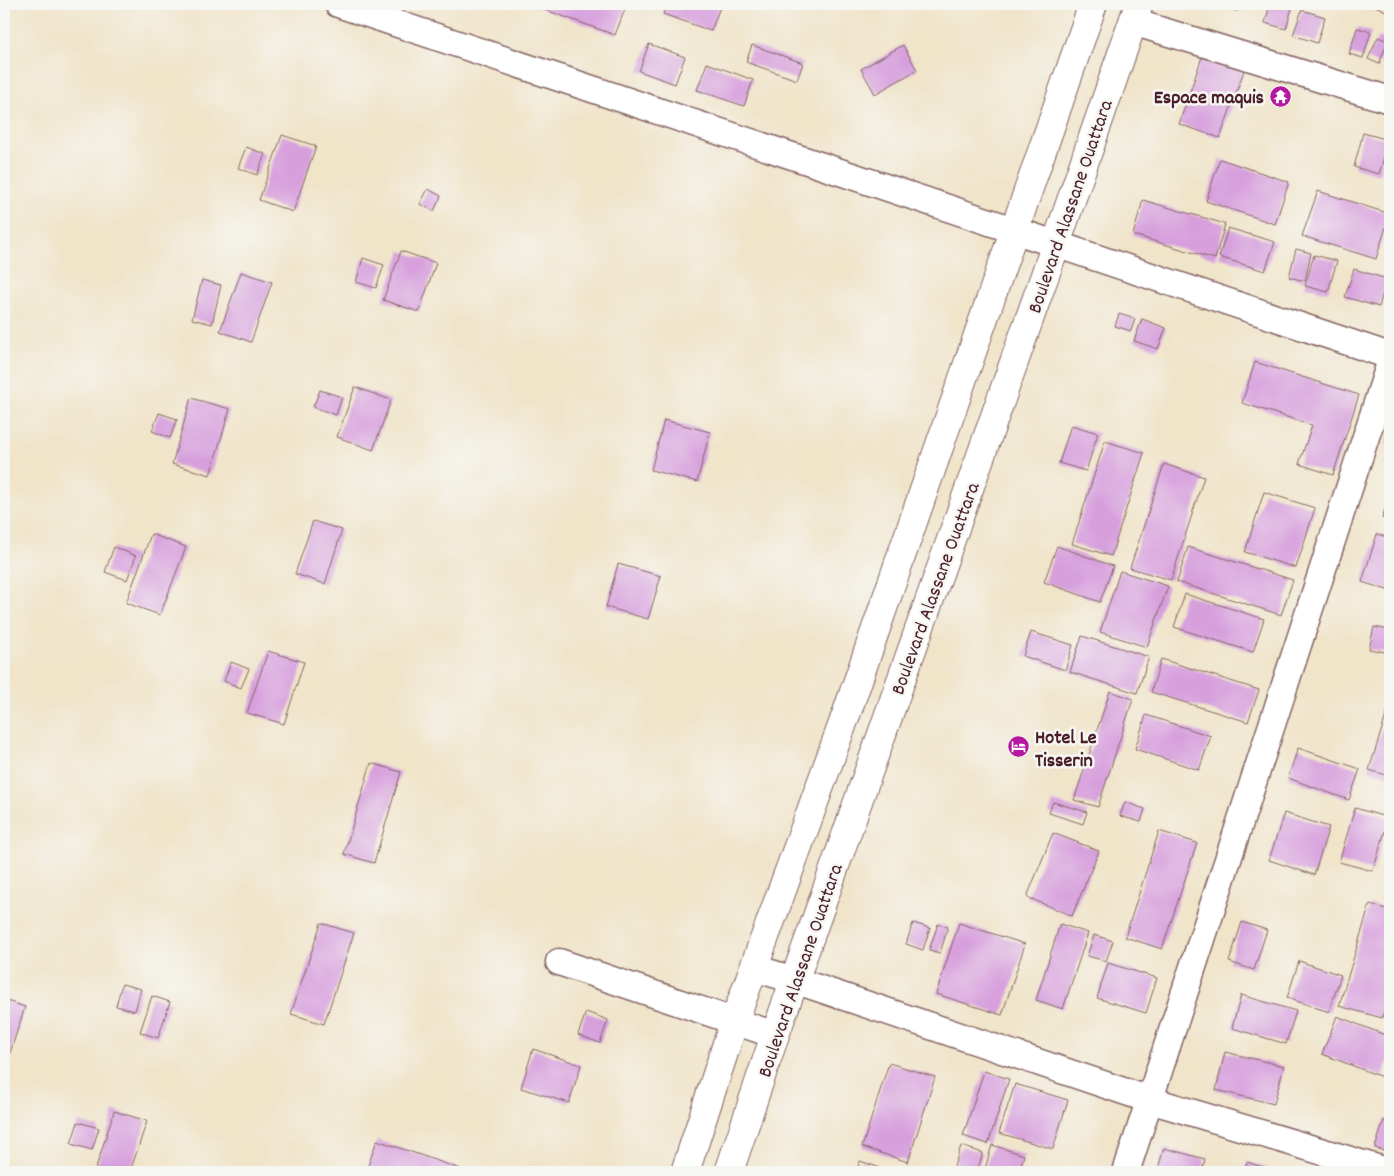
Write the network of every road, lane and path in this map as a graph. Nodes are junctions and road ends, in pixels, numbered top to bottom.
1 (338, 4) edge
2 (1093, 4) edge
3 (1136, 13) edge
4 (1390, 100) edge
5 (1014, 231) junction
6 (1056, 244) junction
7 (1390, 356) edge
8 (1390, 363) edge
9 (559, 962) dead end
10 (754, 968) junction
11 (794, 980) junction
12 (734, 1022) junction
13 (775, 1035) junction
14 (1150, 1100) junction
15 (685, 1172) edge
16 (730, 1172) edge
17 (1126, 1172) edge
18 (1390, 1172) edge

1 - 5 street
2 - 5 main road, Boulevard Alassane Ouattara
3 - 4 street
3 - 6 main road, Boulevard Alassane Ouattara
5 - 6 street
5 - 10 main road, Boulevard Alassane Ouattara
6 - 7 street
6 - 11 main road, Boulevard Alassane Ouattara
8 - 14 street
9 - 12 street
10 - 11 street
10 - 12 main road, Boulevard Alassane Ouattara
11 - 13 main road, Boulevard Alassane Ouattara
11 - 14 street
12 - 13 street
12 - 15 main road, Boulevard Alassane Ouattara
13 - 16 main road, Boulevard Alassane Ouattara
14 - 17 street
14 - 18 street

